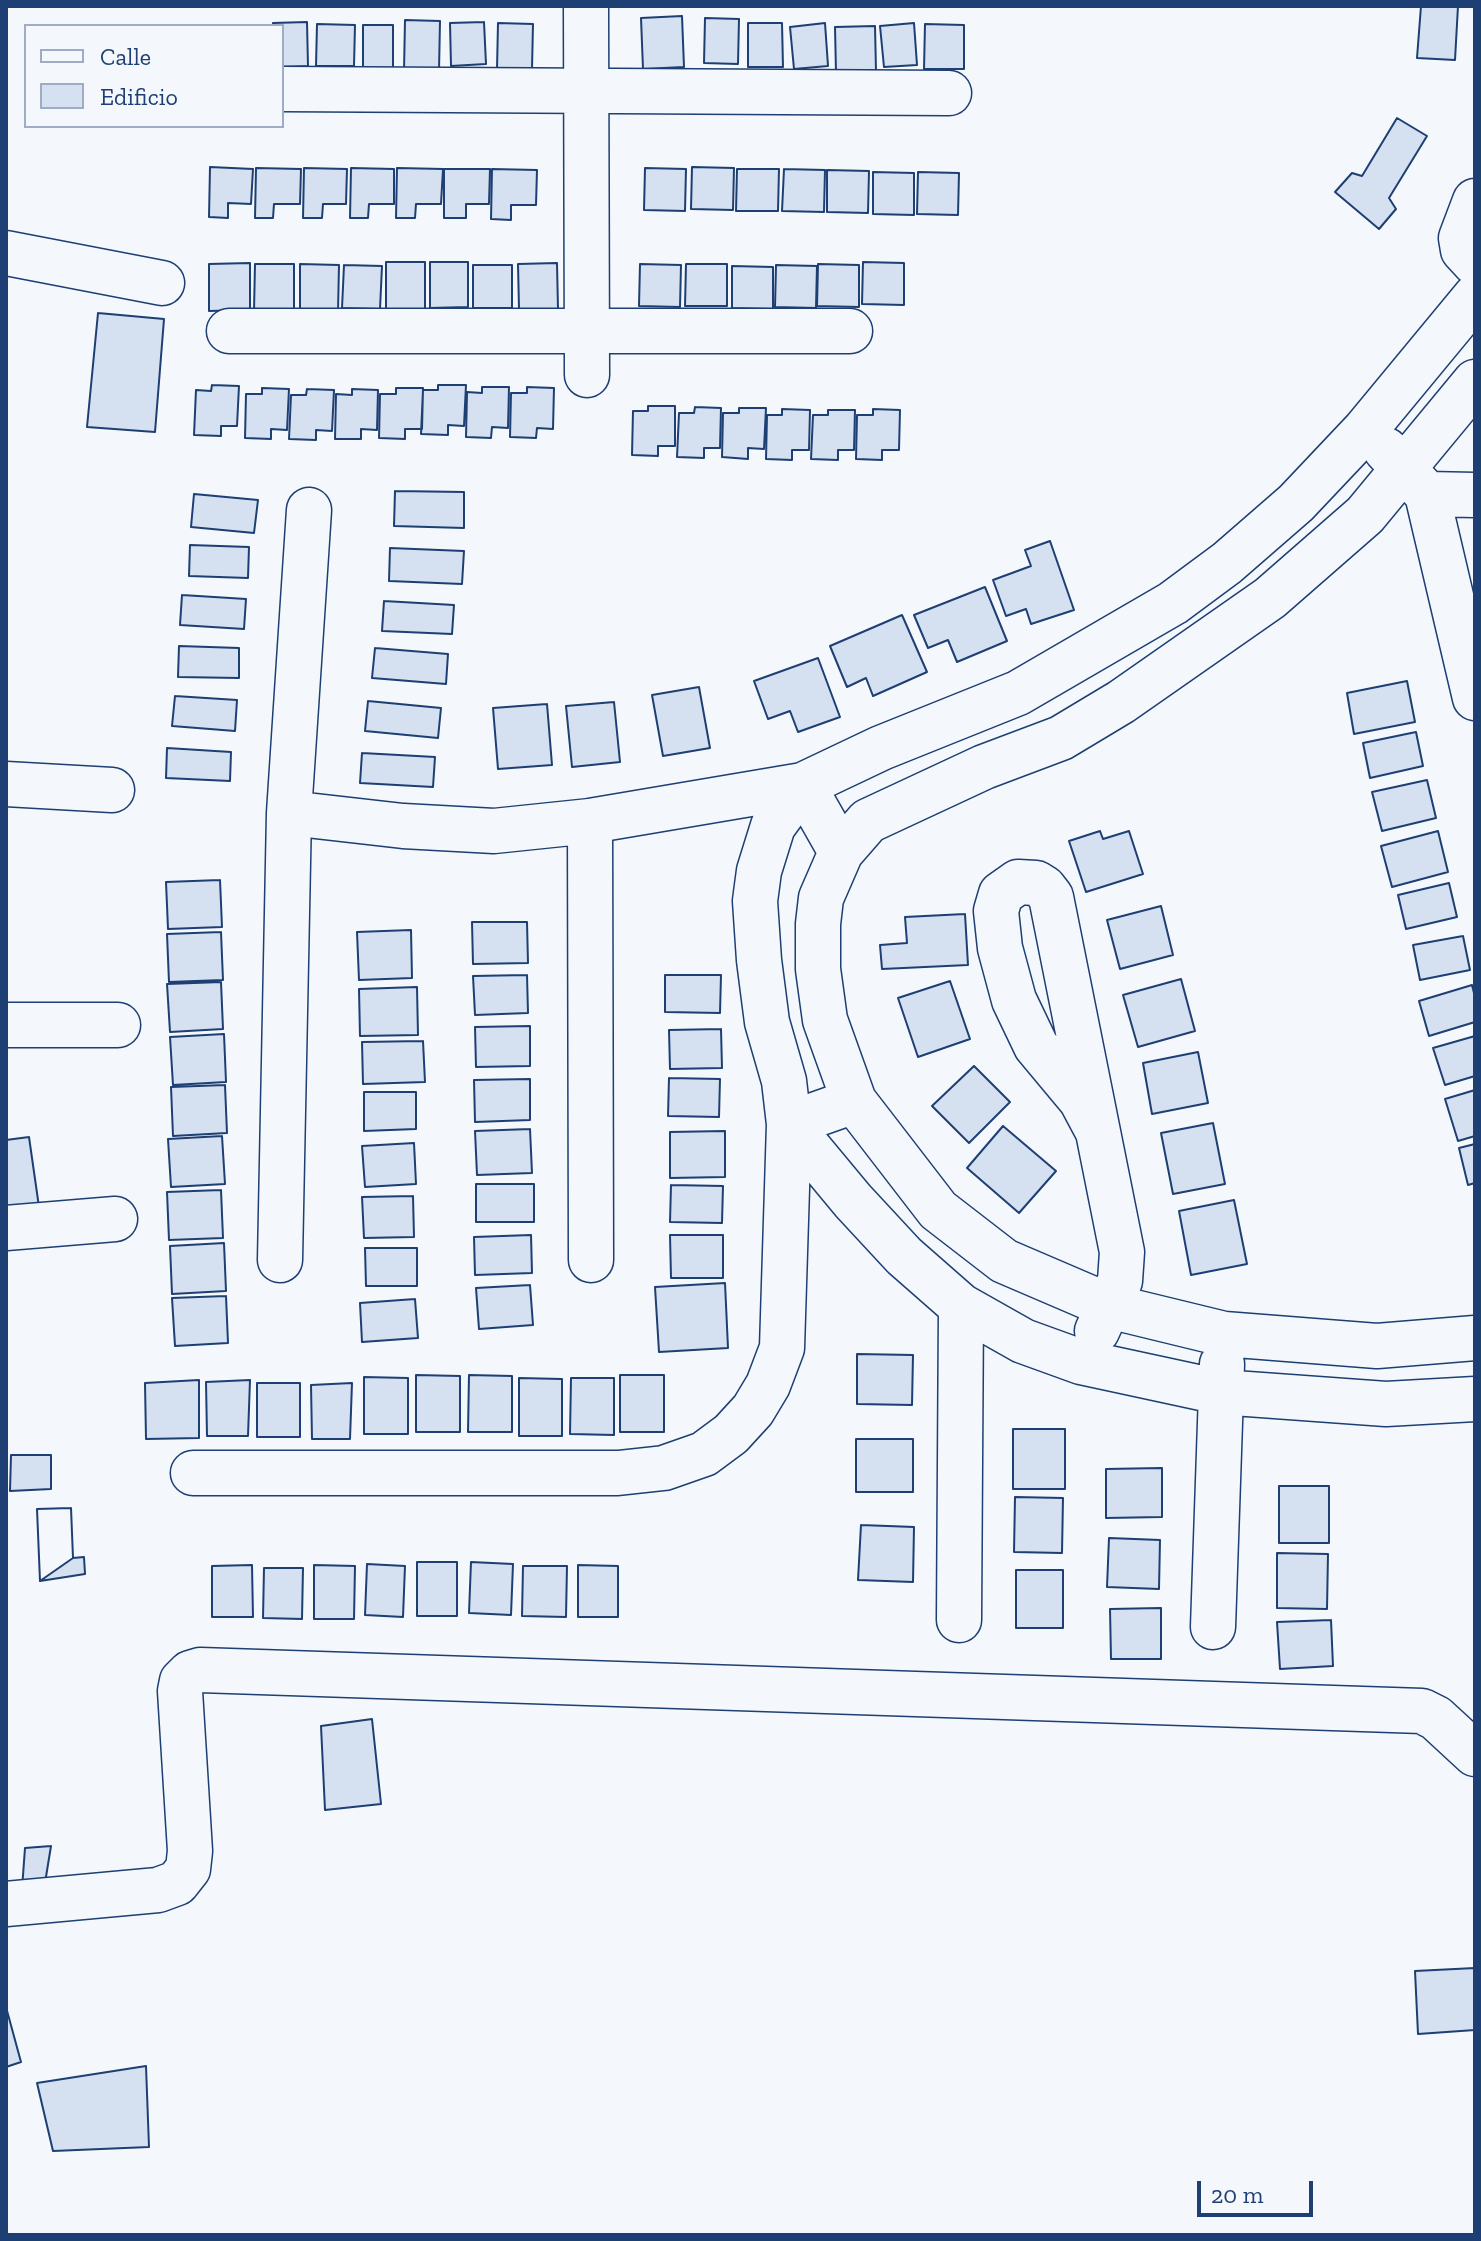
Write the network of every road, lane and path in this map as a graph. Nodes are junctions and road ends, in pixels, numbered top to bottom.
1 (586, 6) edge
2 (284, 89) edge
3 (586, 91) junction
4 (949, 93) dead end
5 (1475, 201) edge
6 (6, 253) edge
7 (1475, 263) edge
8 (162, 283) dead end
9 (1475, 297) edge
10 (229, 331) dead end
11 (587, 331) junction
12 (850, 331) dead end
13 (587, 375) dead end
14 (1475, 382) edge
15 (1365, 430) junction
16 (1416, 481) junction
17 (1475, 495) edge
18 (309, 510) dead end
19 (1173, 603) junction
20 (1197, 650) junction
21 (1475, 698) edge
22 (6, 784) edge
23 (803, 785) junction
24 (112, 790) dead end
25 (289, 813) junction
26 (590, 821) junction
27 (841, 852) junction
28 (1000, 948) junction
29 (1068, 985) junction
30 (6, 1025) edge
31 (118, 1025) dead end
32 (854, 1101) junction
33 (789, 1124) junction
34 (1097, 1130) junction
35 (115, 1219) dead end
36 (6, 1228) edge
37 (280, 1260) dead end
38 (591, 1260) dead end
39 (961, 1306) junction
40 (1109, 1306) junction
41 (1224, 1334) junction
42 (1475, 1338) edge
43 (1377, 1346) junction
44 (1081, 1362) junction
45 (1220, 1392) junction
46 (1475, 1399) edge
47 (1386, 1404) junction
48 (193, 1473) dead end
49 (959, 1620) dead end
50 (1213, 1627) dead end
51 (1475, 1754) edge
52 (6, 1904) edge

1 - 3 street
2 - 3 street
3 - 4 street
3 - 11 street
5 - 7 street
6 - 8 street
9 - 15 street
10 - 11 street
11 - 12 street
11 - 13 street
14 - 16 street
15 - 16 street
15 - 19 street
16 - 17 street
16 - 20 street
16 - 21 street
18 - 25 street
19 - 20 street
19 - 23 street
20 - 27 street
22 - 24 street
23 - 26 street
23 - 27 street
23 - 33 street
25 - 26 street
25 - 37 street
26 - 38 street
27 - 32 street
28 - 29 street
28 - 29 street
28 - 34 street
29 - 34 street
30 - 31 street
32 - 33 street
32 - 40 street
33 - 39 street
33 - 48 street
34 - 40 street
35 - 36 street
39 - 44 street
39 - 49 street
40 - 41 street
40 - 44 street
41 - 43 street
41 - 45 street
42 - 43 street
43 - 47 street
44 - 45 street
45 - 47 street
45 - 50 street
46 - 47 street
51 - 52 street

